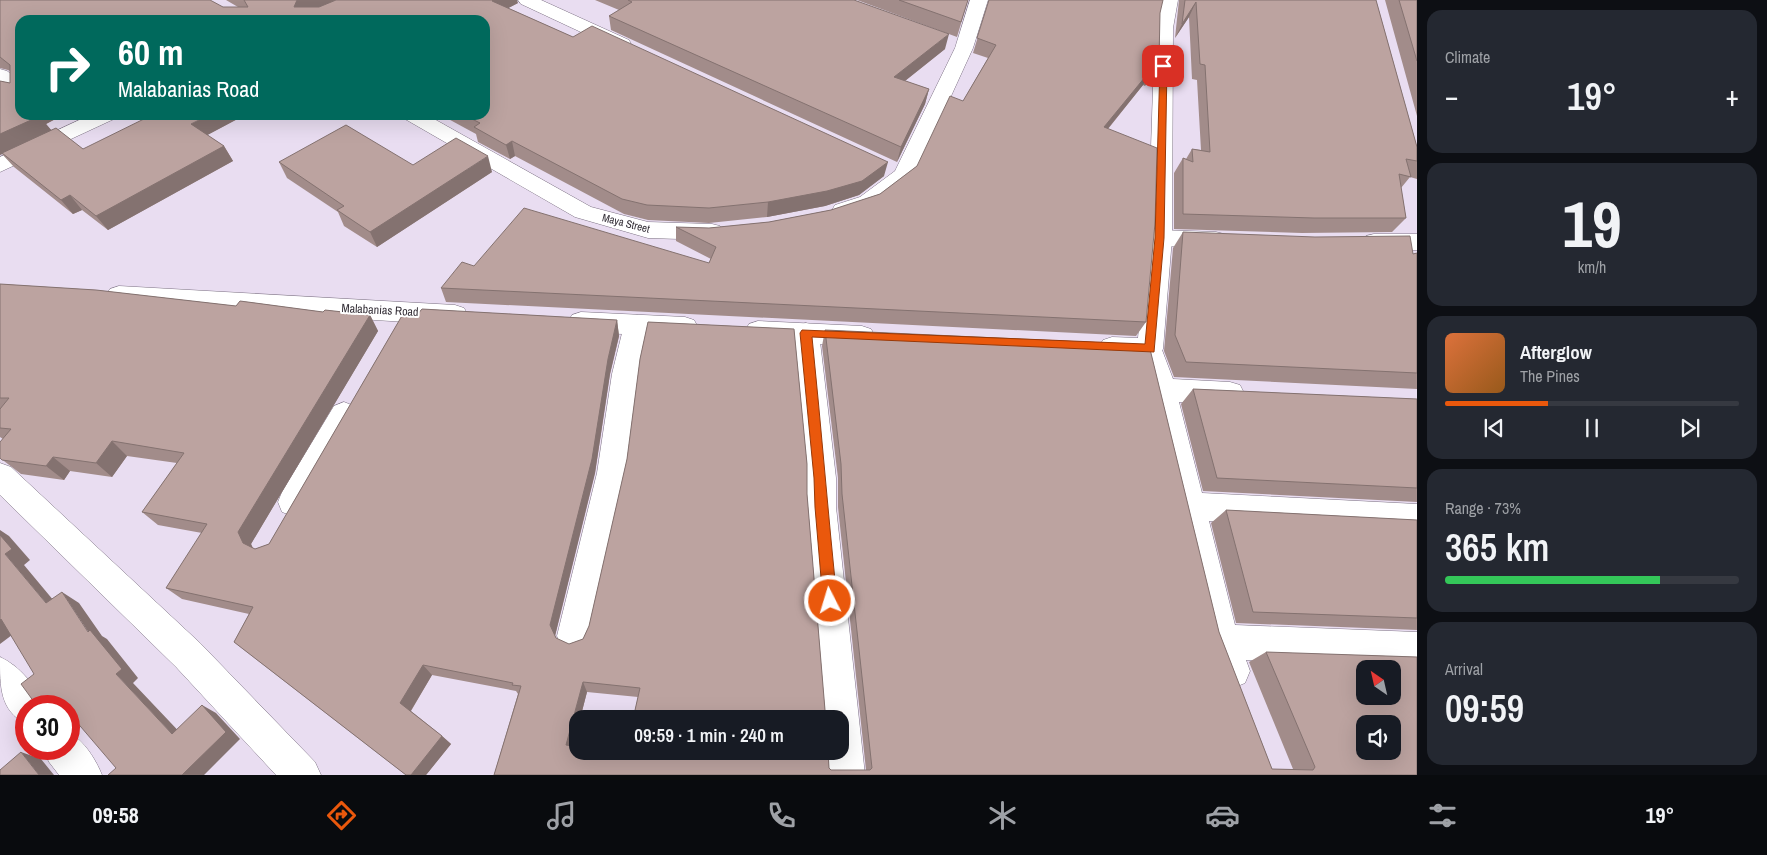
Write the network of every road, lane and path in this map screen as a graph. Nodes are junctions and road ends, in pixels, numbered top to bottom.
1 (527, 0) edge
2 (979, 0) edge
3 (1169, 0) edge
4 (635, 50) edge
5 (0, 75) edge
6 (15, 86) edge
7 (88, 120) edge
8 (421, 120) edge
9 (0, 165) edge
10 (828, 215) edge
11 (728, 231) edge
12 (1160, 238) junction
13 (1235, 240) edge
14 (1350, 242) edge
15 (1417, 242) edge
16 (99, 294) edge
17 (404, 312) junction
18 (482, 316) edge
19 (559, 321) edge
20 (637, 325) junction
21 (706, 328) edge
22 (736, 330) edge
23 (806, 333) junction
24 (390, 337) edge
25 (884, 337) edge
26 (1091, 346) edge
27 (1150, 349) junction
28 (360, 388) edge
29 (1162, 390) junction
30 (1250, 394) edge
31 (0, 476) edge
32 (1189, 506) junction
33 (1417, 518) edge
34 (283, 521) edge
35 (574, 636) dead end
36 (1222, 642) junction
37 (1417, 649) edge
38 (1243, 696) edge
39 (71, 760) edge
40 (291, 771) edge
41 (83, 775) edge
42 (846, 775) edge

1 - 4 street
2 - 10 street
3 - 12 street
5 - 6 street
7 - 9 street
8 - 11 street, Maya Street
12 - 13 street
12 - 27 street
14 - 15 street
16 - 17 street, Malabanias Road
17 - 18 street, Malabanias Road
17 - 24 street
19 - 20 street
20 - 21 street
20 - 35 street
22 - 23 street
23 - 25 street
23 - 42 street
26 - 27 street
27 - 29 street
28 - 34 street
29 - 30 street
29 - 32 street
31 - 40 street
32 - 33 street
32 - 36 street
36 - 37 street
36 - 38 street
39 - 41 street

